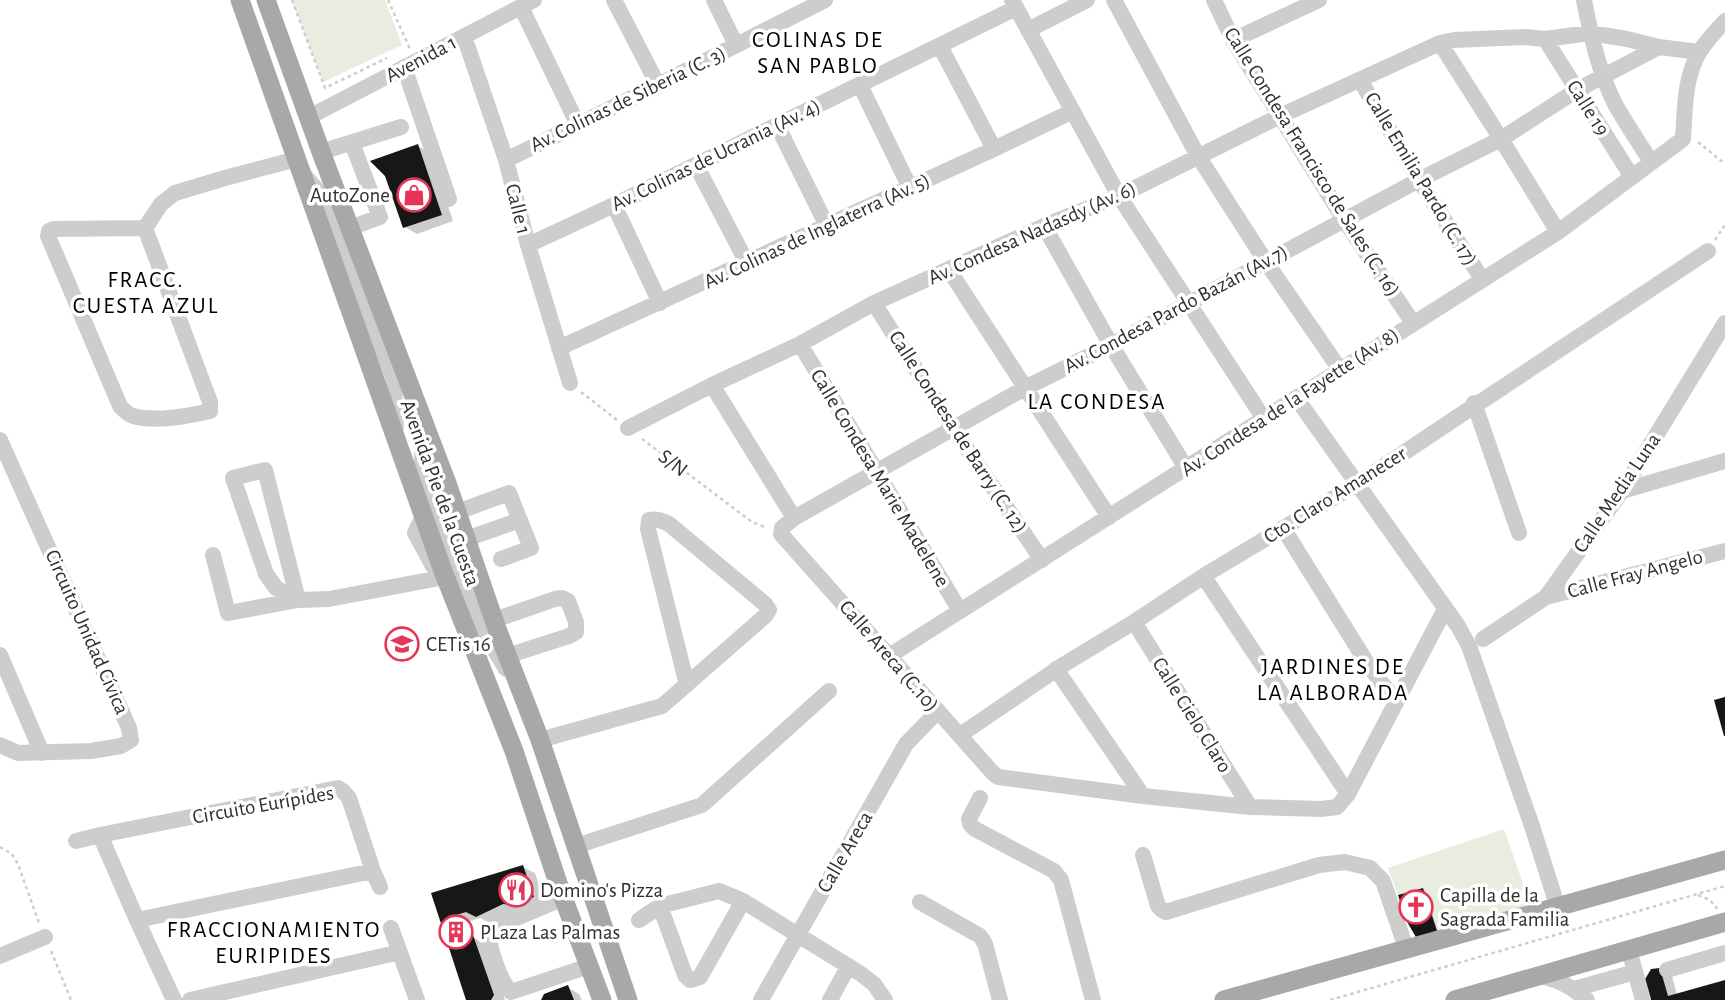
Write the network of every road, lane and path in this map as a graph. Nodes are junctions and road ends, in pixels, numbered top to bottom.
1 (240, 0) edge
2 (266, 0) edge
3 (292, 0) edge
4 (388, 0) edge
5 (614, 0) edge
6 (714, 0) edge
7 (1087, 0) edge
8 (1114, 0) edge
9 (1213, 0) edge
10 (1319, 0) edge
11 (1584, 0) edge
12 (816, 2) edge
13 (527, 3) edge
14 (1014, 4) edge
15 (1725, 21) edge
16 (1028, 30) junction
17 (1590, 33) junction
18 (464, 36) junction
19 (1545, 39) junction
20 (1233, 40) junction
21 (1440, 43) junction
22 (736, 45) junction
23 (940, 46) junction
24 (409, 47) dead end
25 (1659, 47) junction
26 (1699, 52) junction
27 (401, 60) junction
28 (1603, 75) junction
29 (1360, 80) junction
30 (658, 85) junction
31 (860, 85) junction
32 (1577, 90) junction
33 (1616, 106) junction
34 (1073, 111) junction
35 (1280, 116) junction
36 (309, 117) junction
37 (1594, 118) junction
38 (578, 125) junction
39 (776, 125) junction
40 (401, 127) dead end
41 (1501, 139) junction
42 (1684, 139) junction
43 (352, 143) junction
44 (994, 149) junction
45 (321, 152) junction
46 (1198, 156) junction
47 (506, 160) junction
48 (1651, 162) junction
49 (1725, 164) edge
50 (299, 165) junction
51 (696, 165) junction
52 (1632, 177) junction
53 (1419, 180) junction
54 (910, 188) junction
55 (1119, 195) junction
56 (449, 199) dead end
57 (614, 205) junction
58 (1345, 221) junction
59 (827, 226) junction
60 (1044, 226) junction
61 (145, 228) junction
62 (350, 228) junction
63 (1558, 232) junction
64 (528, 245) junction
65 (1707, 251) dead end
66 (1266, 262) junction
67 (747, 263) junction
68 (949, 270) junction
69 (1482, 279) junction
70 (660, 303) junction
71 (874, 303) junction
72 (1189, 304) junction
73 (1413, 323) junction
74 (1725, 323) edge
75 (800, 344) junction
76 (1111, 345) junction
77 (559, 348) junction
78 (1340, 371) junction
79 (570, 383) joint
80 (712, 385) junction
81 (1025, 388) junction
82 (1297, 399) junction
83 (1475, 405) junction
84 (422, 416) junction
85 (1264, 419) junction
86 (628, 428) junction
87 (953, 428) junction
88 (0, 440) edge
89 (1725, 461) edge
90 (5, 463) edge
91 (1186, 468) junction
92 (875, 472) junction
93 (1357, 484) junction
94 (1622, 491) junction
95 (457, 512) junction
96 (1109, 517) junction
97 (794, 518) junction
98 (520, 520) junction
99 (1283, 528) junction
100 (1520, 533) dead end
101 (781, 534) junction
102 (466, 539) junction
103 (1725, 551) edge
104 (213, 555) dead end
105 (501, 559) dead end
106 (1042, 560) junction
107 (444, 574) junction
108 (1204, 577) junction
109 (1546, 597) junction
110 (298, 600) junction
111 (1445, 609) junction
112 (960, 611) junction
113 (494, 620) junction
114 (1134, 622) junction
115 (1483, 639) dead end
116 (507, 656) junction
117 (889, 656) junction
118 (2, 663) edge
119 (1056, 669) junction
120 (687, 685) junction
121 (829, 691) dead end
122 (526, 701) junction
123 (1395, 701) junction
124 (938, 711) junction
125 (960, 735) junction
126 (540, 740) junction
127 (0, 745) edge
128 (42, 753) junction
129 (1348, 794) junction
130 (1143, 796) junction
131 (980, 799) dead end
132 (1250, 807) junction
133 (100, 835) junction
134 (76, 841) dead end
135 (576, 846) junction
136 (0, 847) edge
137 (1143, 855) dead end
138 (1725, 860) edge
139 (373, 871) junction
140 (1725, 886) edge
141 (380, 887) dead end
142 (1698, 895) junction
143 (564, 898) junction
144 (743, 901) junction
145 (920, 902) dead end
146 (660, 906) junction
147 (1558, 908) junction
148 (136, 920) junction
149 (639, 920) dead end
150 (1724, 925) edge
151 (391, 928) dead end
152 (797, 936) junction
153 (45, 937) junction
154 (1406, 948) junction
155 (1629, 950) junction
156 (400, 952) junction
157 (1725, 953) edge
158 (0, 956) edge
159 (590, 966) junction
160 (848, 967) junction
161 (1667, 970) dead end
162 (1635, 972) junction
163 (1539, 976) junction
164 (1580, 995) edge
165 (602, 999) edge
166 (71, 1000) edge
167 (174, 1000) edge
168 (190, 1000) edge
169 (417, 1000) edge
170 (628, 1000) edge
171 (761, 1000) edge
172 (830, 1000) edge
173 (885, 1000) edge
174 (1000, 1000) edge
175 (1093, 1000) edge
176 (1224, 1000) edge
177 (1330, 1000) edge
178 (1455, 1000) edge
179 (1643, 1000) edge

1 - 50 main road, Avenida Pie de la Cuesta
2 - 36 main road, Avenida Pie de la Cuesta
3 - 27 path
4 - 24 path
5 - 30 street
6 - 22 street
7 - 16 street
8 - 46 street
9 - 20 street, Calle Condesa Francisco de Sales (C. 16)
10 - 20 street
11 - 17 street
12 - 22 street, Av. Colinas de Siberia (C. 3)
13 - 18 street, Avenida 1
13 - 38 street
14 - 16 street
14 - 23 street, Av. Colinas de Ucrania (Av. 4)
15 - 26 street
16 - 34 street
17 - 19 street, Av. Condesa Nadasdy (Av. 6)
17 - 25 street, Av. Condesa Nadasdy (Av. 6)
17 - 28 street
18 - 27 street, Avenida 1
18 - 47 street, Calle 1
19 - 21 street, Av. Condesa Nadasdy (Av. 6)
19 - 32 street, Calle 19
20 - 35 street, Calle Condesa Francisco de Sales (C. 16)
21 - 29 street, Av. Condesa Nadasdy (Av. 6)
21 - 41 street
22 - 30 street, Av. Colinas de Siberia (C. 3)
23 - 31 street, Av. Colinas de Ucrania (Av. 4)
23 - 44 street
25 - 26 street, Av. Condesa Nadasdy (Av. 6)
25 - 28 street, Av. Condesa Pardo Bazán (Av.7)
26 - 42 street
27 - 36 street, Avenida 1
27 - 56 street
28 - 32 street, Av. Condesa Pardo Bazán (Av.7)
28 - 33 street
29 - 35 street, Av. Condesa Nadasdy (Av. 6)
29 - 53 street, Calle Emilia Pardo (C. 17)
30 - 38 street, Av. Colinas de Siberia (C. 3)
31 - 39 street, Av. Colinas de Ucrania (Av. 4)
31 - 54 street
32 - 37 street, Calle 19
32 - 41 street, Av. Condesa Pardo Bazán (Av.7)
33 - 37 street
33 - 48 street
34 - 44 street, Av. Colinas de Inglaterra (Av. 5)
34 - 55 street
35 - 46 street, Av. Condesa Nadasdy (Av. 6)
35 - 58 street, Calle Condesa Francisco de Sales (C. 16)
36 - 45 main road, Avenida Pie de la Cuesta
37 - 52 street, Calle 19
38 - 47 street, Av. Colinas de Siberia (C. 3)
39 - 51 street, Av. Colinas de Ucrania (Av. 4)
39 - 59 street
40 - 43 street
41 - 53 street, Av. Condesa Pardo Bazán (Av.7)
41 - 63 street
42 - 48 street, Av. Condesa de la Fayette (Av. 8)
42 - 49 path
43 - 45 street
43 - 62 street
44 - 54 street, Av. Colinas de Inglaterra (Av. 5)
45 - 62 main road, Avenida Pie de la Cuesta
46 - 55 street, Av. Condesa Nadasdy (Av. 6)
46 - 66 street
47 - 64 street, Calle 1
48 - 52 street, Av. Condesa de la Fayette (Av. 8)
50 - 61 street
50 - 107 main road, Avenida Pie de la Cuesta
51 - 57 street, Av. Colinas de Ucrania (Av. 4)
51 - 67 street
52 - 63 street, Av. Condesa de la Fayette (Av. 8)
53 - 58 street, Av. Condesa Pardo Bazán (Av.7)
53 - 69 street, Calle Emilia Pardo (C. 17)
54 - 59 street, Av. Colinas de Inglaterra (Av. 5)
55 - 60 street, Av. Condesa Nadasdy (Av. 6)
55 - 72 street
57 - 64 street, Av. Colinas de Ucrania (Av. 4)
57 - 70 street
58 - 66 street, Av. Condesa Pardo Bazán (Av.7)
58 - 73 street, Calle Condesa Francisco de Sales (C. 16)
59 - 67 street, Av. Colinas de Inglaterra (Av. 5)
60 - 68 street, Av. Condesa Nadasdy (Av. 6)
60 - 76 street
61 - 61 street
62 - 84 main road, Avenida Pie de la Cuesta
63 - 69 street, Av. Condesa de la Fayette (Av. 8)
64 - 77 street, Calle 1
65 - 83 street, Cto. Claro Amanecer
66 - 72 street, Av. Condesa Pardo Bazán (Av.7)
66 - 78 street
67 - 70 street, Av. Colinas de Inglaterra (Av. 5)
68 - 71 street, Av. Condesa Nadasdy (Av. 6)
68 - 81 street
69 - 73 street, Av. Condesa de la Fayette (Av. 8)
70 - 77 street, Av. Colinas de Inglaterra (Av. 5)
71 - 75 street, Av. Condesa Nadasdy (Av. 6)
71 - 87 street, Calle Condesa de Barry (C. 12)
72 - 76 street, Av. Condesa Pardo Bazán (Av.7)
72 - 85 street
73 - 78 street, Av. Condesa de la Fayette (Av. 8)
74 - 94 street, Calle Media Luna
75 - 80 street, Av. Condesa Nadasdy (Av. 6)
75 - 92 street, Calle Condesa Marie Madelene
76 - 81 street, Av. Condesa Pardo Bazán (Av.7)
76 - 91 street
77 - 79 street, Calle 1
78 - 82 street, Av. Condesa de la Fayette (Av. 8)
79 - 86 path, S/N
80 - 86 street, Av. Condesa Nadasdy (Av. 6)
80 - 97 street
81 - 87 street, Av. Condesa Pardo Bazán (Av.7)
81 - 96 street
82 - 85 street, Av. Condesa de la Fayette (Av. 8)
82 - 93 street
83 - 93 street, Cto. Claro Amanecer
83 - 100 street
84 - 95 main road, Avenida Pie de la Cuesta
84 - 122 street
85 - 91 street, Av. Condesa de la Fayette (Av. 8)
86 - 101 path, S/N
87 - 92 street, Av. Condesa Pardo Bazán (Av.7)
87 - 106 street, Calle Condesa de Barry (C. 12)
88 - 90 street, Circuito Unidad Cívica
89 - 94 street
90 - 128 street, Circuito Unidad Cívica
91 - 96 street, Av. Condesa de la Fayette (Av. 8)
92 - 97 street, Av. Condesa Pardo Bazán (Av.7)
92 - 112 street, Calle Condesa Marie Madelene
93 - 99 street, Cto. Claro Amanecer
93 - 111 street
94 - 109 street, Calle Media Luna
95 - 98 street
95 - 102 main road, Avenida Pie de la Cuesta
96 - 106 street, Av. Condesa de la Fayette (Av. 8)
97 - 101 street, Av. Condesa Pardo Bazán (Av.7)
98 - 102 street
98 - 105 street
99 - 108 street, Cto. Claro Amanecer
99 - 123 street
101 - 117 street, Calle Areca (C.10)
102 - 113 main road, Avenida Pie de la Cuesta
103 - 109 street, Calle Fray Angelo
104 - 110 street
106 - 112 street, Av. Condesa de la Fayette (Av. 8)
107 - 110 street
107 - 143 main road, Avenida Pie de la Cuesta
108 - 114 street, Cto. Claro Amanecer
108 - 129 street
109 - 115 street, Calle Media Luna
110 - 110 street
111 - 123 street
111 - 147 street
112 - 117 street, Av. Condesa de la Fayette (Av. 8)
113 - 116 main road, Avenida Pie de la Cuesta
113 - 116 street
114 - 119 street, Cto. Claro Amanecer
114 - 132 street, Calle Cielo Claro
116 - 122 main road, Avenida Pie de la Cuesta
117 - 124 street, Calle Areca (C.10)
118 - 128 street
119 - 125 street, Cto. Claro Amanecer
119 - 130 street
120 - 120 street
120 - 126 street
121 - 135 street
122 - 126 main road, Avenida Pie de la Cuesta
123 - 129 street
124 - 125 street, Calle Areca (C.10)
124 - 152 street, Calle Areca
125 - 130 street, Calle Areca (C.10)
126 - 135 main road, Avenida Pie de la Cuesta
127 - 128 street, Circuito Unidad Cívica
129 - 132 street
130 - 132 street
131 - 175 street
133 - 134 street, Circuito Eurípides
133 - 139 street, Circuito Eurípides
133 - 148 street
135 - 170 main road, Avenida Pie de la Cuesta
136 - 153 path
137 - 154 street
138 - 147 main road
139 - 141 street, Circuito Eurípides
139 - 148 street
140 - 142 path
142 - 150 path
142 - 177 path
143 - 159 main road, Avenida Pie de la Cuesta
143 - 159 street
144 - 146 street
144 - 146 street
144 - 152 street
145 - 174 street
146 - 149 street
147 - 154 main road
148 - 167 street
150 - 155 main road
151 - 156 street
152 - 160 street
152 - 171 street, Calle Areca
153 - 158 street
153 - 166 path
154 - 176 main road
155 - 162 street
155 - 163 main road
156 - 168 street
156 - 169 street
157 - 161 street
159 - 165 main road, Avenida Pie de la Cuesta
160 - 172 street
160 - 173 street
162 - 164 street
162 - 179 street
163 - 164 street
163 - 178 main road

